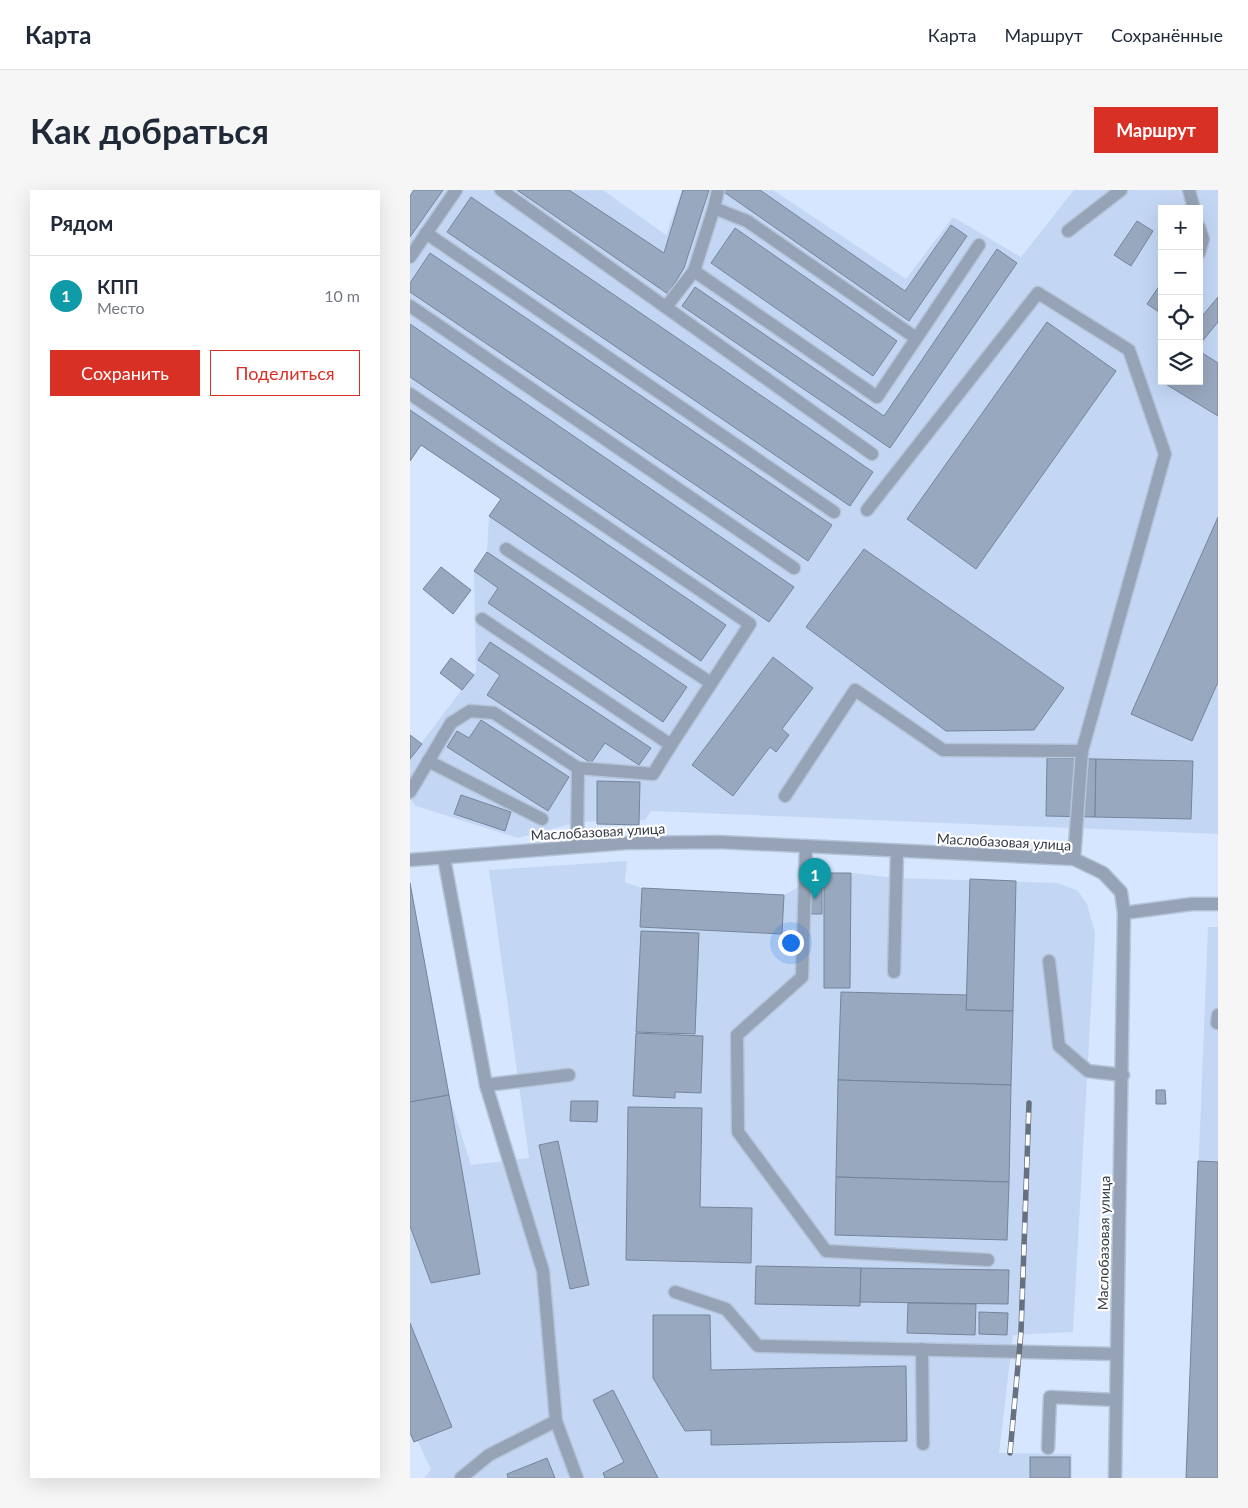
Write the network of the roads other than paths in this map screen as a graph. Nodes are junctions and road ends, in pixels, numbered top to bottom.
1 (456, 190) edge
2 (501, 190) edge
3 (718, 190) edge
4 (1121, 190) edge
5 (1189, 190) edge
6 (1193, 205) edge
7 (714, 208) junction
8 (1068, 231) dead end
9 (426, 233) junction
10 (979, 245) dead end
11 (410, 256) edge
12 (694, 271) junction
13 (410, 306) edge
14 (666, 307) junction
15 (916, 338) junction
16 (410, 394) edge
17 (872, 454) dead end
18 (867, 510) dead end
19 (834, 512) dead end
20 (506, 549) dead end
21 (794, 568) dead end
22 (482, 619) dead end
23 (711, 683) junction
24 (671, 745) junction
25 (1082, 751) junction
26 (428, 761) junction
27 (578, 768) junction
28 (410, 792) edge
29 (785, 796) dead end
30 (542, 819) dead end
31 (577, 846) junction
32 (806, 846) junction
33 (898, 851) junction
34 (444, 858) junction
35 (1074, 859) junction
36 (410, 860) edge
37 (1218, 904) edge
38 (1124, 912) junction
39 (1050, 961) dead end
40 (894, 972) dead end
41 (569, 1075) dead end
42 (1123, 1075) junction
43 (486, 1085) junction
44 (988, 1260) dead end
45 (675, 1292) dead end
46 (922, 1349) junction
47 (1117, 1354) junction
48 (1116, 1400) junction
49 (556, 1421) junction
50 (923, 1444) dead end
51 (1048, 1448) dead end
52 (461, 1478) edge
53 (577, 1478) edge
54 (1114, 1478) edge

1 - 9 street
2 - 14 street
3 - 7 street
4 - 8 street
5 - 6 street
7 - 12 street
7 - 15 street
9 - 11 street
9 - 19 street
10 - 15 street
12 - 14 street
12 - 15 street
13 - 21 street
14 - 17 street
16 - 23 street
18 - 25 street
20 - 23 street
22 - 24 street
23 - 24 street
24 - 27 street
25 - 29 street
25 - 35 street
26 - 27 street
26 - 28 street
26 - 30 street
27 - 31 street
31 - 32 street, Маслобазовая улица
31 - 34 street, Маслобазовая улица
32 - 33 street, Маслобазовая улица
32 - 44 street
33 - 35 street, Маслобазовая улица
33 - 40 street
34 - 36 street, Маслобазовая улица
34 - 43 street
35 - 38 street, Маслобазовая улица
37 - 38 street
38 - 42 street, Маслобазовая улица
39 - 42 street
41 - 43 street
42 - 47 street, Маслобазовая улица
43 - 49 street
45 - 46 street
46 - 47 street
46 - 50 street
47 - 48 street, Маслобазовая улица
48 - 51 street
48 - 54 street, Маслобазовая улица
49 - 52 street
49 - 53 street

